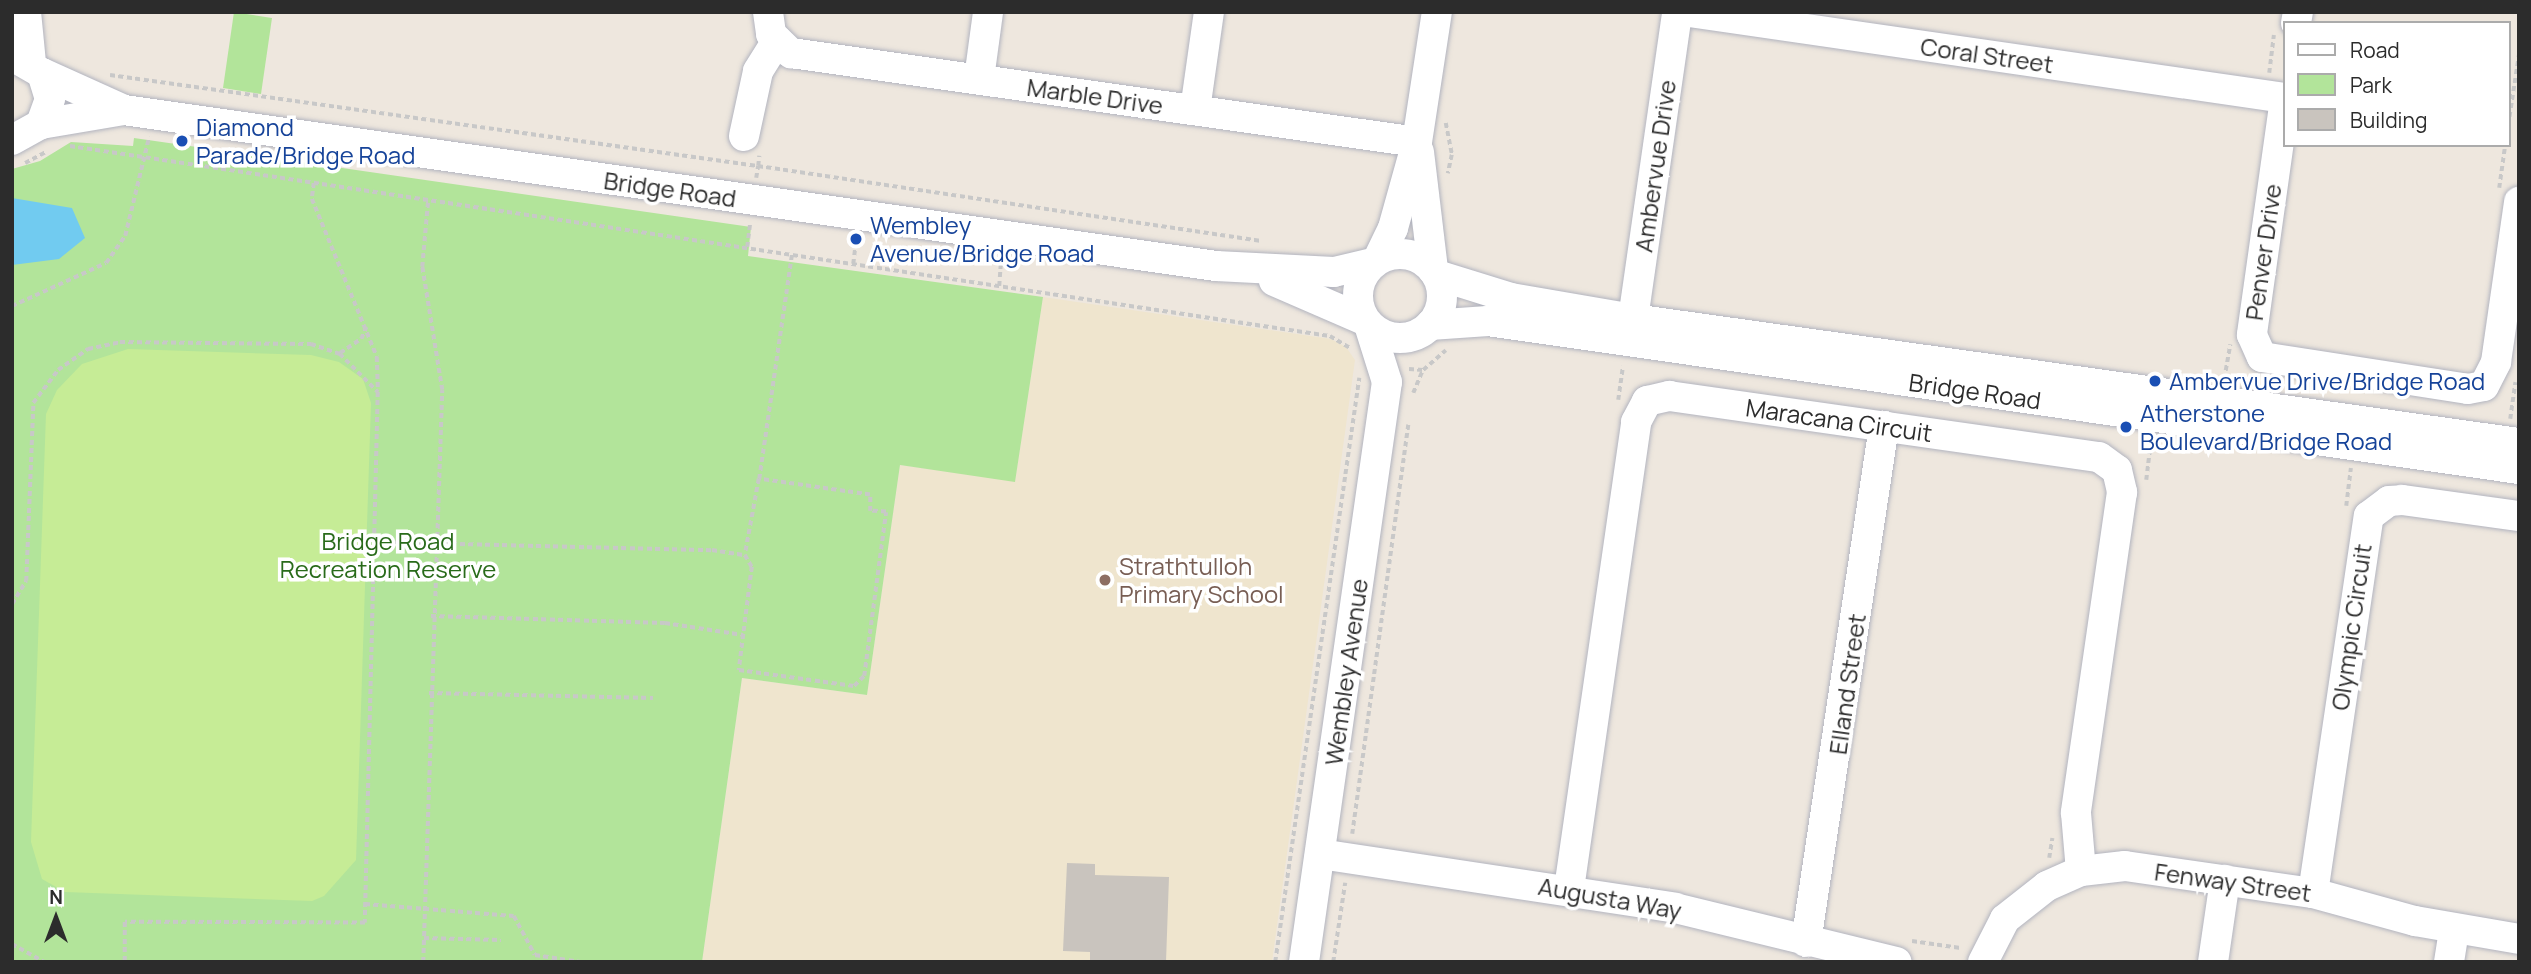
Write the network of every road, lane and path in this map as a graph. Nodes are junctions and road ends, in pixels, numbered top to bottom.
1 (26, 12) edge
2 (768, 12) edge
3 (988, 12) edge
4 (1209, 12) edge
5 (1437, 12) edge
6 (1676, 12) edge
7 (1689, 12) edge
8 (777, 41) junction
9 (2519, 53) edge
10 (28, 64) edge
11 (99, 74) dead end
12 (979, 79) junction
13 (2282, 98) edge
14 (124, 110) junction
15 (1195, 110) junction
16 (2510, 112) edge
17 (155, 114) junction
18 (1445, 115) dead end
19 (2282, 120) edge
20 (41, 124) junction
21 (744, 136) dead end
22 (12, 140) edge
23 (1417, 142) junction
24 (144, 157) junction
25 (12, 166) edge
26 (758, 166) dead end
27 (1448, 177) dead end
28 (314, 183) junction
29 (428, 200) junction
30 (2519, 202) edge
31 (792, 254) junction
32 (1375, 261) junction
33 (1216, 266) junction
34 (1435, 272) junction
35 (12, 306) edge
36 (1633, 319) junction
37 (1366, 322) junction
38 (367, 325) junction
39 (1425, 329) junction
40 (340, 354) junction
41 (1353, 354) dead end
42 (1423, 370) dead end
43 (1358, 372) dead end
44 (1387, 382) junction
45 (379, 392) junction
46 (1411, 405) dead end
47 (1409, 419) dead end
48 (1884, 426) junction
49 (2519, 443) edge
50 (2519, 469) edge
51 (759, 480) junction
52 (2519, 516) edge
53 (375, 541) junction
54 (433, 542) junction
55 (746, 555) junction
56 (12, 604) edge
57 (431, 616) junction
58 (743, 635) junction
59 (429, 693) junction
60 (653, 698) dead end
61 (2052, 833) dead end
62 (1334, 856) junction
63 (2048, 860) dead end
64 (2081, 871) junction
65 (2225, 880) junction
66 (1569, 889) junction
67 (2313, 893) junction
68 (365, 904) junction
69 (425, 906) junction
70 (2454, 929) junction
71 (424, 938) junction
72 (2519, 939) edge
73 (501, 940) dead end
74 (1806, 942) junction
75 (12, 943) edge
76 (44, 962) edge
77 (125, 962) edge
78 (424, 962) edge
79 (580, 962) edge
80 (1275, 962) edge
81 (1304, 962) edge
82 (1333, 962) edge
83 (1897, 962) edge
84 (1983, 962) edge
85 (2213, 962) edge
86 (2449, 962) edge

1 - 10 street
2 - 8 street
3 - 12 street
4 - 15 street
5 - 23 street
6 - 36 street, Ambervue Drive
7 - 13 street, Coral Street
8 - 12 street, Marble Drive
8 - 21 street
9 - 16 path
10 - 14 street, Bridge Road
10 - 20 street
11 - 26 path
12 - 15 street, Marble Drive
14 - 17 street, Bridge Road
14 - 20 street, Bridge Road
15 - 23 street, Marble Drive
17 - 24 path
17 - 33 street, Bridge Road
18 - 27 path
19 - 30 street, Penver Drive
20 - 22 street, Bridge Road
23 - 32 street
23 - 34 street
24 - 25 path
24 - 28 path
24 - 35 path
28 - 29 path
28 - 38 path
29 - 31 path
29 - 54 path
31 - 41 path
31 - 51 path
32 - 33 street, Bridge Road
32 - 34 street
32 - 37 street
33 - 37 street, Bridge Road
34 - 36 street, Bridge Road
34 - 39 street
36 - 49 street, Bridge Road
37 - 39 street
37 - 44 street, Wembley Avenue
38 - 40 path
38 - 45 path
39 - 44 street, Wembley Avenue
39 - 50 street, Bridge Road
40 - 45 path
40 - 56 path
42 - 46 path
43 - 80 path
44 - 62 street, Wembley Avenue
45 - 53 path
47 - 62 path
48 - 64 street, Maracana Circuit
48 - 66 street, Maracana Circuit
48 - 74 street, Elland Street
51 - 55 path
51 - 58 path
52 - 67 street, Olympic Circuit
53 - 54 path
53 - 68 path
54 - 55 path
54 - 57 path
55 - 58 path
57 - 58 path
57 - 59 path
59 - 60 path
59 - 69 path
61 - 63 path
62 - 66 street, Augusta Way
62 - 81 street, Wembley Avenue
62 - 82 path
64 - 65 street, Fenway Street
64 - 84 street, Fenway Street
65 - 67 street, Fenway Street
65 - 85 street
66 - 74 street, Augusta Way
67 - 70 street, Fenway Street
68 - 69 path
68 - 77 path
69 - 71 path
69 - 79 path
70 - 72 street, Fenway Street
70 - 86 street
71 - 73 path
71 - 78 path
74 - 83 street, Augusta Way
75 - 76 path

